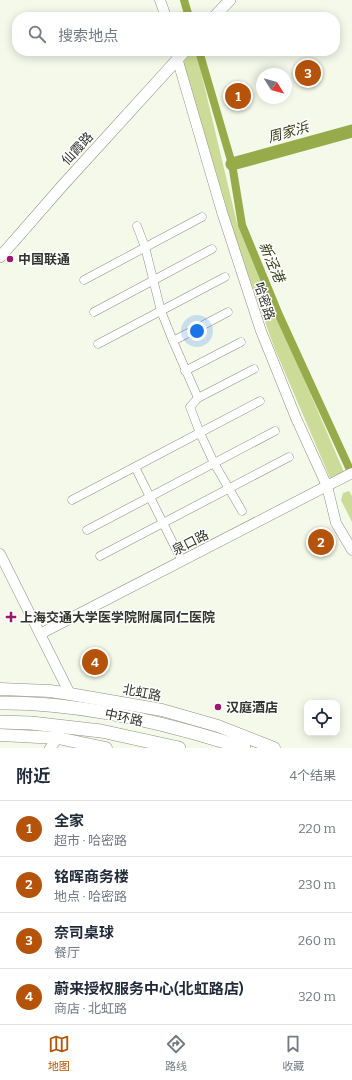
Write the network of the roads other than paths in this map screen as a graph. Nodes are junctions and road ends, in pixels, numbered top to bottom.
1 (160, 0) edge
2 (230, 0) edge
3 (164, 12) edge
4 (219, 12) edge
5 (176, 56) edge
6 (202, 217) dead end
7 (137, 226) dead end
8 (145, 247) junction
9 (212, 249) dead end
10 (0, 257) edge
11 (225, 277) dead end
12 (84, 280) dead end
13 (154, 280) junction
14 (161, 311) junction
15 (94, 312) dead end
16 (228, 312) dead end
17 (173, 341) junction
18 (241, 342) dead end
19 (98, 344) dead end
20 (254, 369) dead end
21 (186, 371) junction
22 (198, 398) junction
23 (260, 401) dead end
24 (275, 431) dead end
25 (200, 433) junction
26 (289, 457) dead end
27 (214, 463) junction
28 (135, 467) junction
29 (352, 473) edge
30 (330, 485) junction
31 (230, 488) junction
32 (150, 496) junction
33 (72, 500) dead end
34 (242, 511) dead end
35 (164, 523) junction
36 (87, 530) dead end
37 (352, 550) edge
38 (0, 554) edge
39 (100, 556) dead end
40 (182, 561) junction
41 (40, 634) junction
42 (0, 689) edge
43 (70, 694) junction
44 (0, 702) edge
45 (0, 722) edge
46 (0, 735) edge
47 (54, 743) edge
48 (106, 748) edge
49 (180, 748) edge
50 (244, 748) edge
51 (274, 748) edge

1 - 3 street
2 - 4 main road
5 - 10 main road, 仙霞路
5 - 30 street, 哈密路
6 - 8 street
7 - 8 street
8 - 12 street
8 - 13 street
9 - 13 street
11 - 14 street
13 - 14 street
13 - 15 street
14 - 17 street
14 - 19 street
16 - 17 street
17 - 21 street
18 - 21 street
20 - 22 street
21 - 22 street
22 - 25 street
23 - 25 street
24 - 27 street
25 - 27 street
25 - 28 street
26 - 31 street
27 - 31 street
27 - 32 street
28 - 32 street
28 - 33 street
29 - 30 street, 泉口路
30 - 37 street, 哈密路
30 - 40 street, 泉口路
31 - 34 street
31 - 35 street
32 - 35 street
32 - 36 street
35 - 39 street
35 - 40 street
38 - 41 street
40 - 41 street, 泉口路
41 - 43 street
42 - 43 main road, 北虹路
43 - 51 main road, 北虹路
44 - 50 highway, 中环路
45 - 49 highway, 中环路
46 - 47 main road
47 - 48 main road

